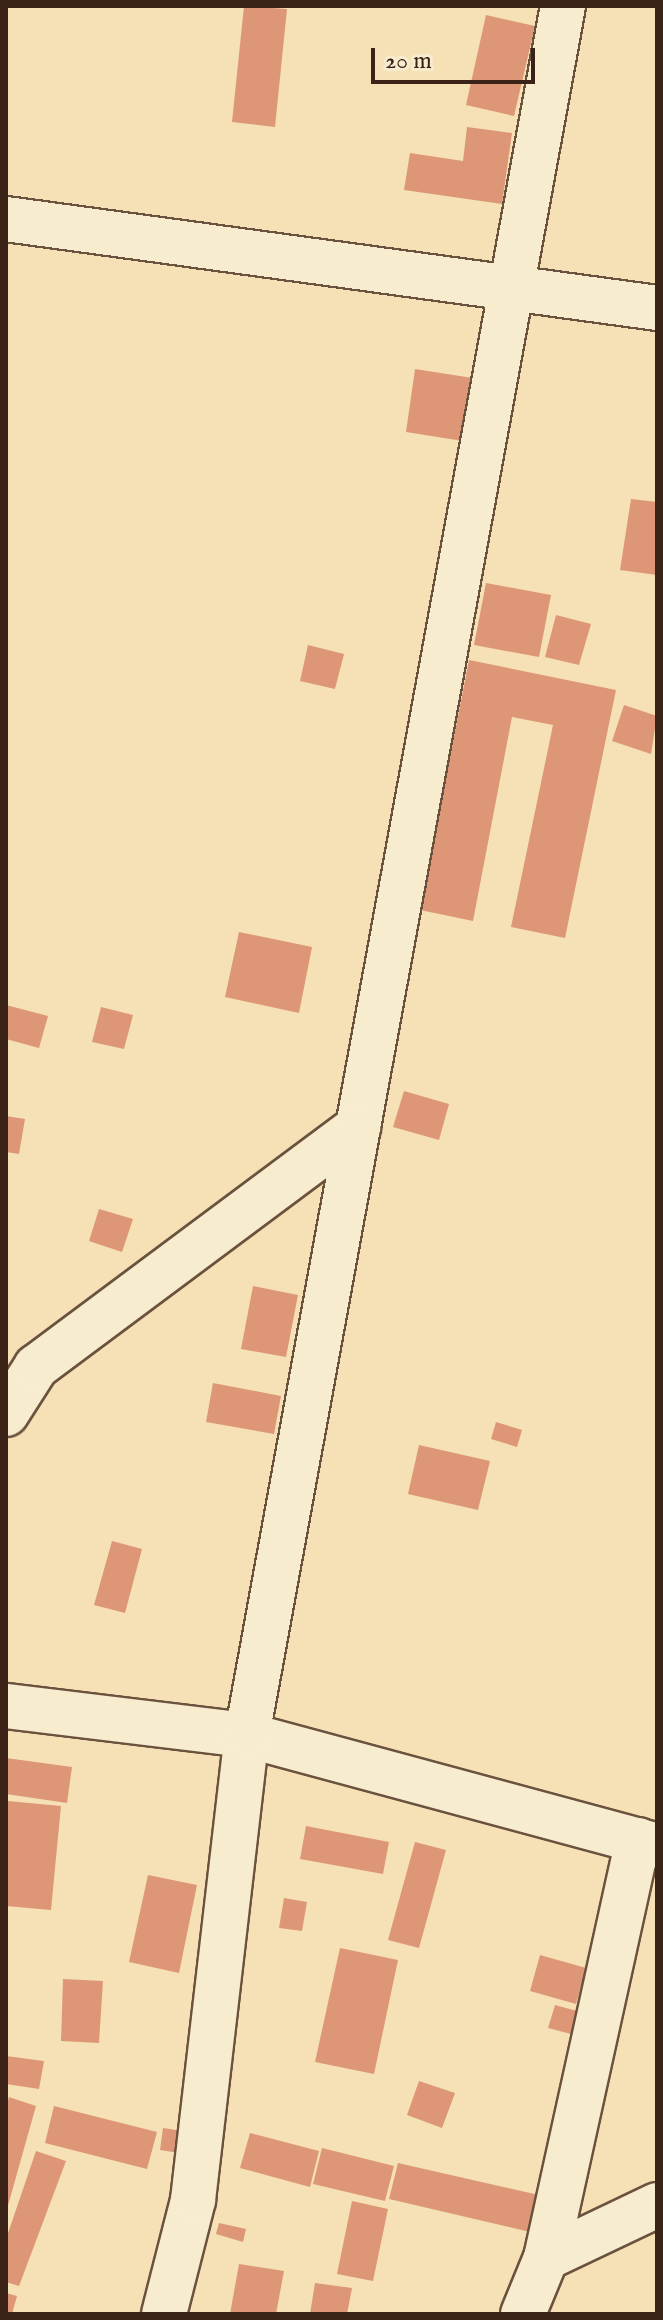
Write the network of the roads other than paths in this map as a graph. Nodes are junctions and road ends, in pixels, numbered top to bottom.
1 (563, 6) edge
2 (6, 219) edge
3 (516, 287) junction
4 (657, 308) edge
5 (358, 1127) junction
6 (6, 1414) edge
7 (6, 1706) edge
8 (247, 1735) junction
9 (647, 1843) edge
10 (657, 2205) edge
11 (546, 2258) junction
12 (164, 2314) edge
13 (523, 2314) edge

1 - 3 street
2 - 3 street
3 - 4 street
3 - 5 street
5 - 6 street
5 - 8 street
7 - 8 street
8 - 9 street
8 - 12 street
9 - 11 street
10 - 11 street
11 - 13 street

